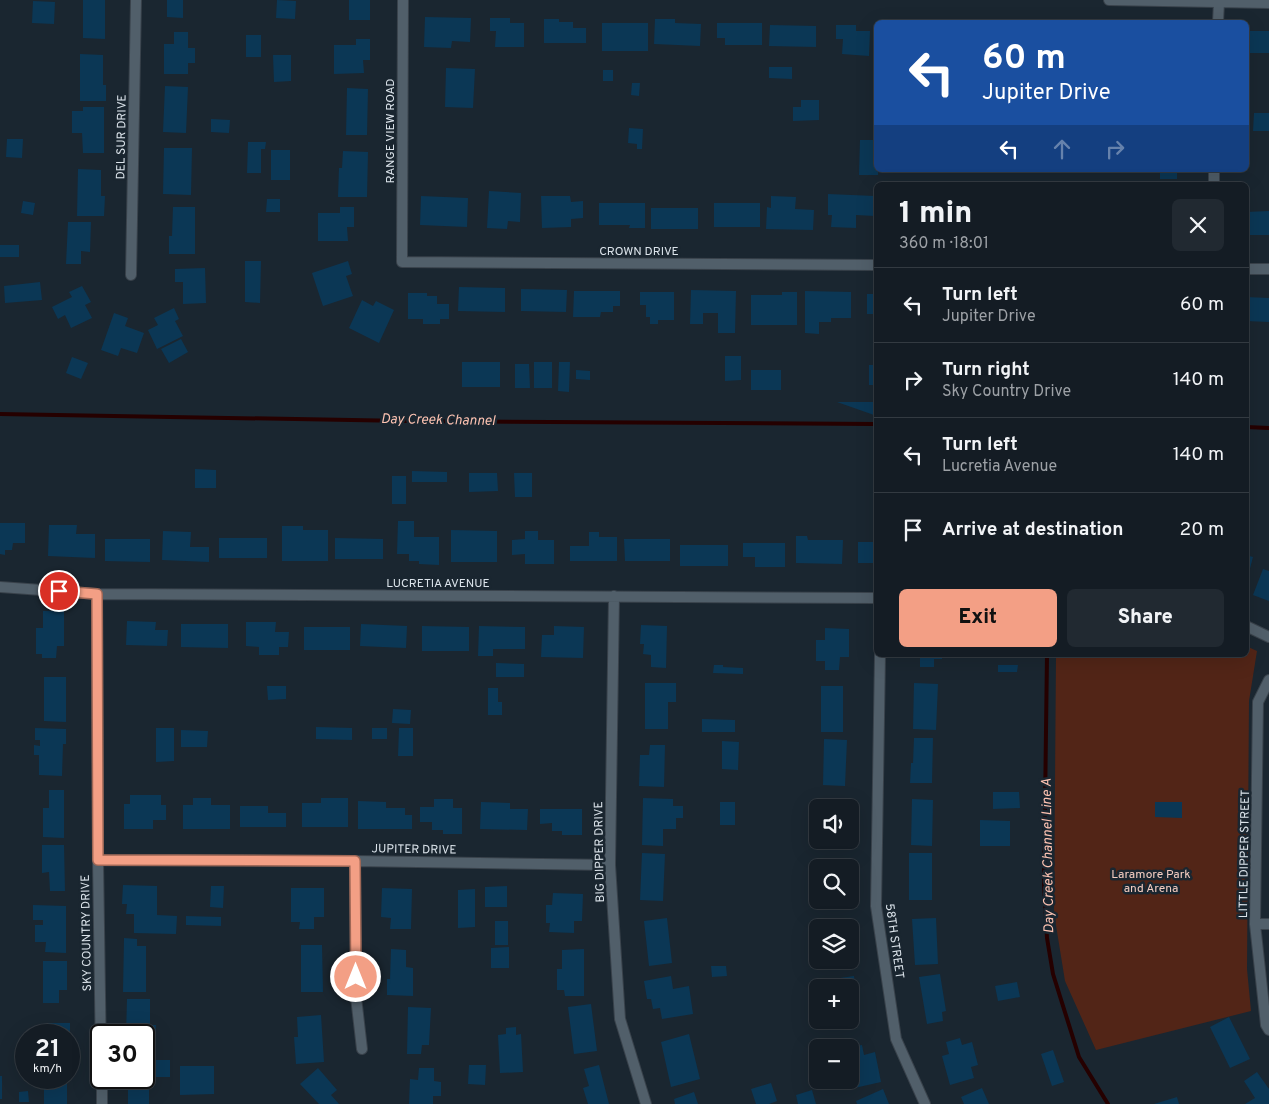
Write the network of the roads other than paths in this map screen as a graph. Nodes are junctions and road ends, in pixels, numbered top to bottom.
1 (136, 0) edge
2 (402, 0) edge
3 (1109, 0) edge
4 (1219, 2) junction
5 (1269, 3) edge
6 (1218, 20) edge
7 (402, 262) joint
8 (874, 266) edge
9 (1249, 268) edge
10 (1269, 269) edge
11 (131, 275) dead end
12 (0, 587) edge
13 (97, 594) junction
14 (614, 596) junction
15 (874, 598) edge
16 (1249, 627) edge
17 (1269, 637) edge
18 (880, 657) edge
19 (1269, 680) edge
20 (98, 860) junction
21 (355, 861) junction
22 (610, 865) junction
23 (1255, 924) junction
24 (1269, 924) edge
25 (100, 1024) edge
26 (1269, 1030) edge
27 (362, 1050) dead end
28 (102, 1089) edge
29 (102, 1104) edge
30 (646, 1104) edge
31 (925, 1104) edge

1 - 11 street, DEL SUR DRIVE
2 - 7 street, RANGE VIEW ROAD
3 - 4 street
4 - 5 street
4 - 6 street
7 - 8 street, CROWN DRIVE
9 - 10 street
12 - 13 street, LUCRETIA AVENUE
13 - 14 street, LUCRETIA AVENUE
13 - 20 street, SKY COUNTRY DRIVE
14 - 15 street, LUCRETIA AVENUE
14 - 22 street, BIG DIPPER DRIVE
16 - 17 street
18 - 31 street, 58TH STREET
19 - 23 street, LITTLE DIPPER STREET
20 - 21 street, JUPITER DRIVE
20 - 25 street, SKY COUNTRY DRIVE
21 - 22 street, JUPITER DRIVE
21 - 27 street
22 - 30 street, BIG DIPPER DRIVE
23 - 24 street
23 - 26 street, LITTLE DIPPER STREET
28 - 29 street

